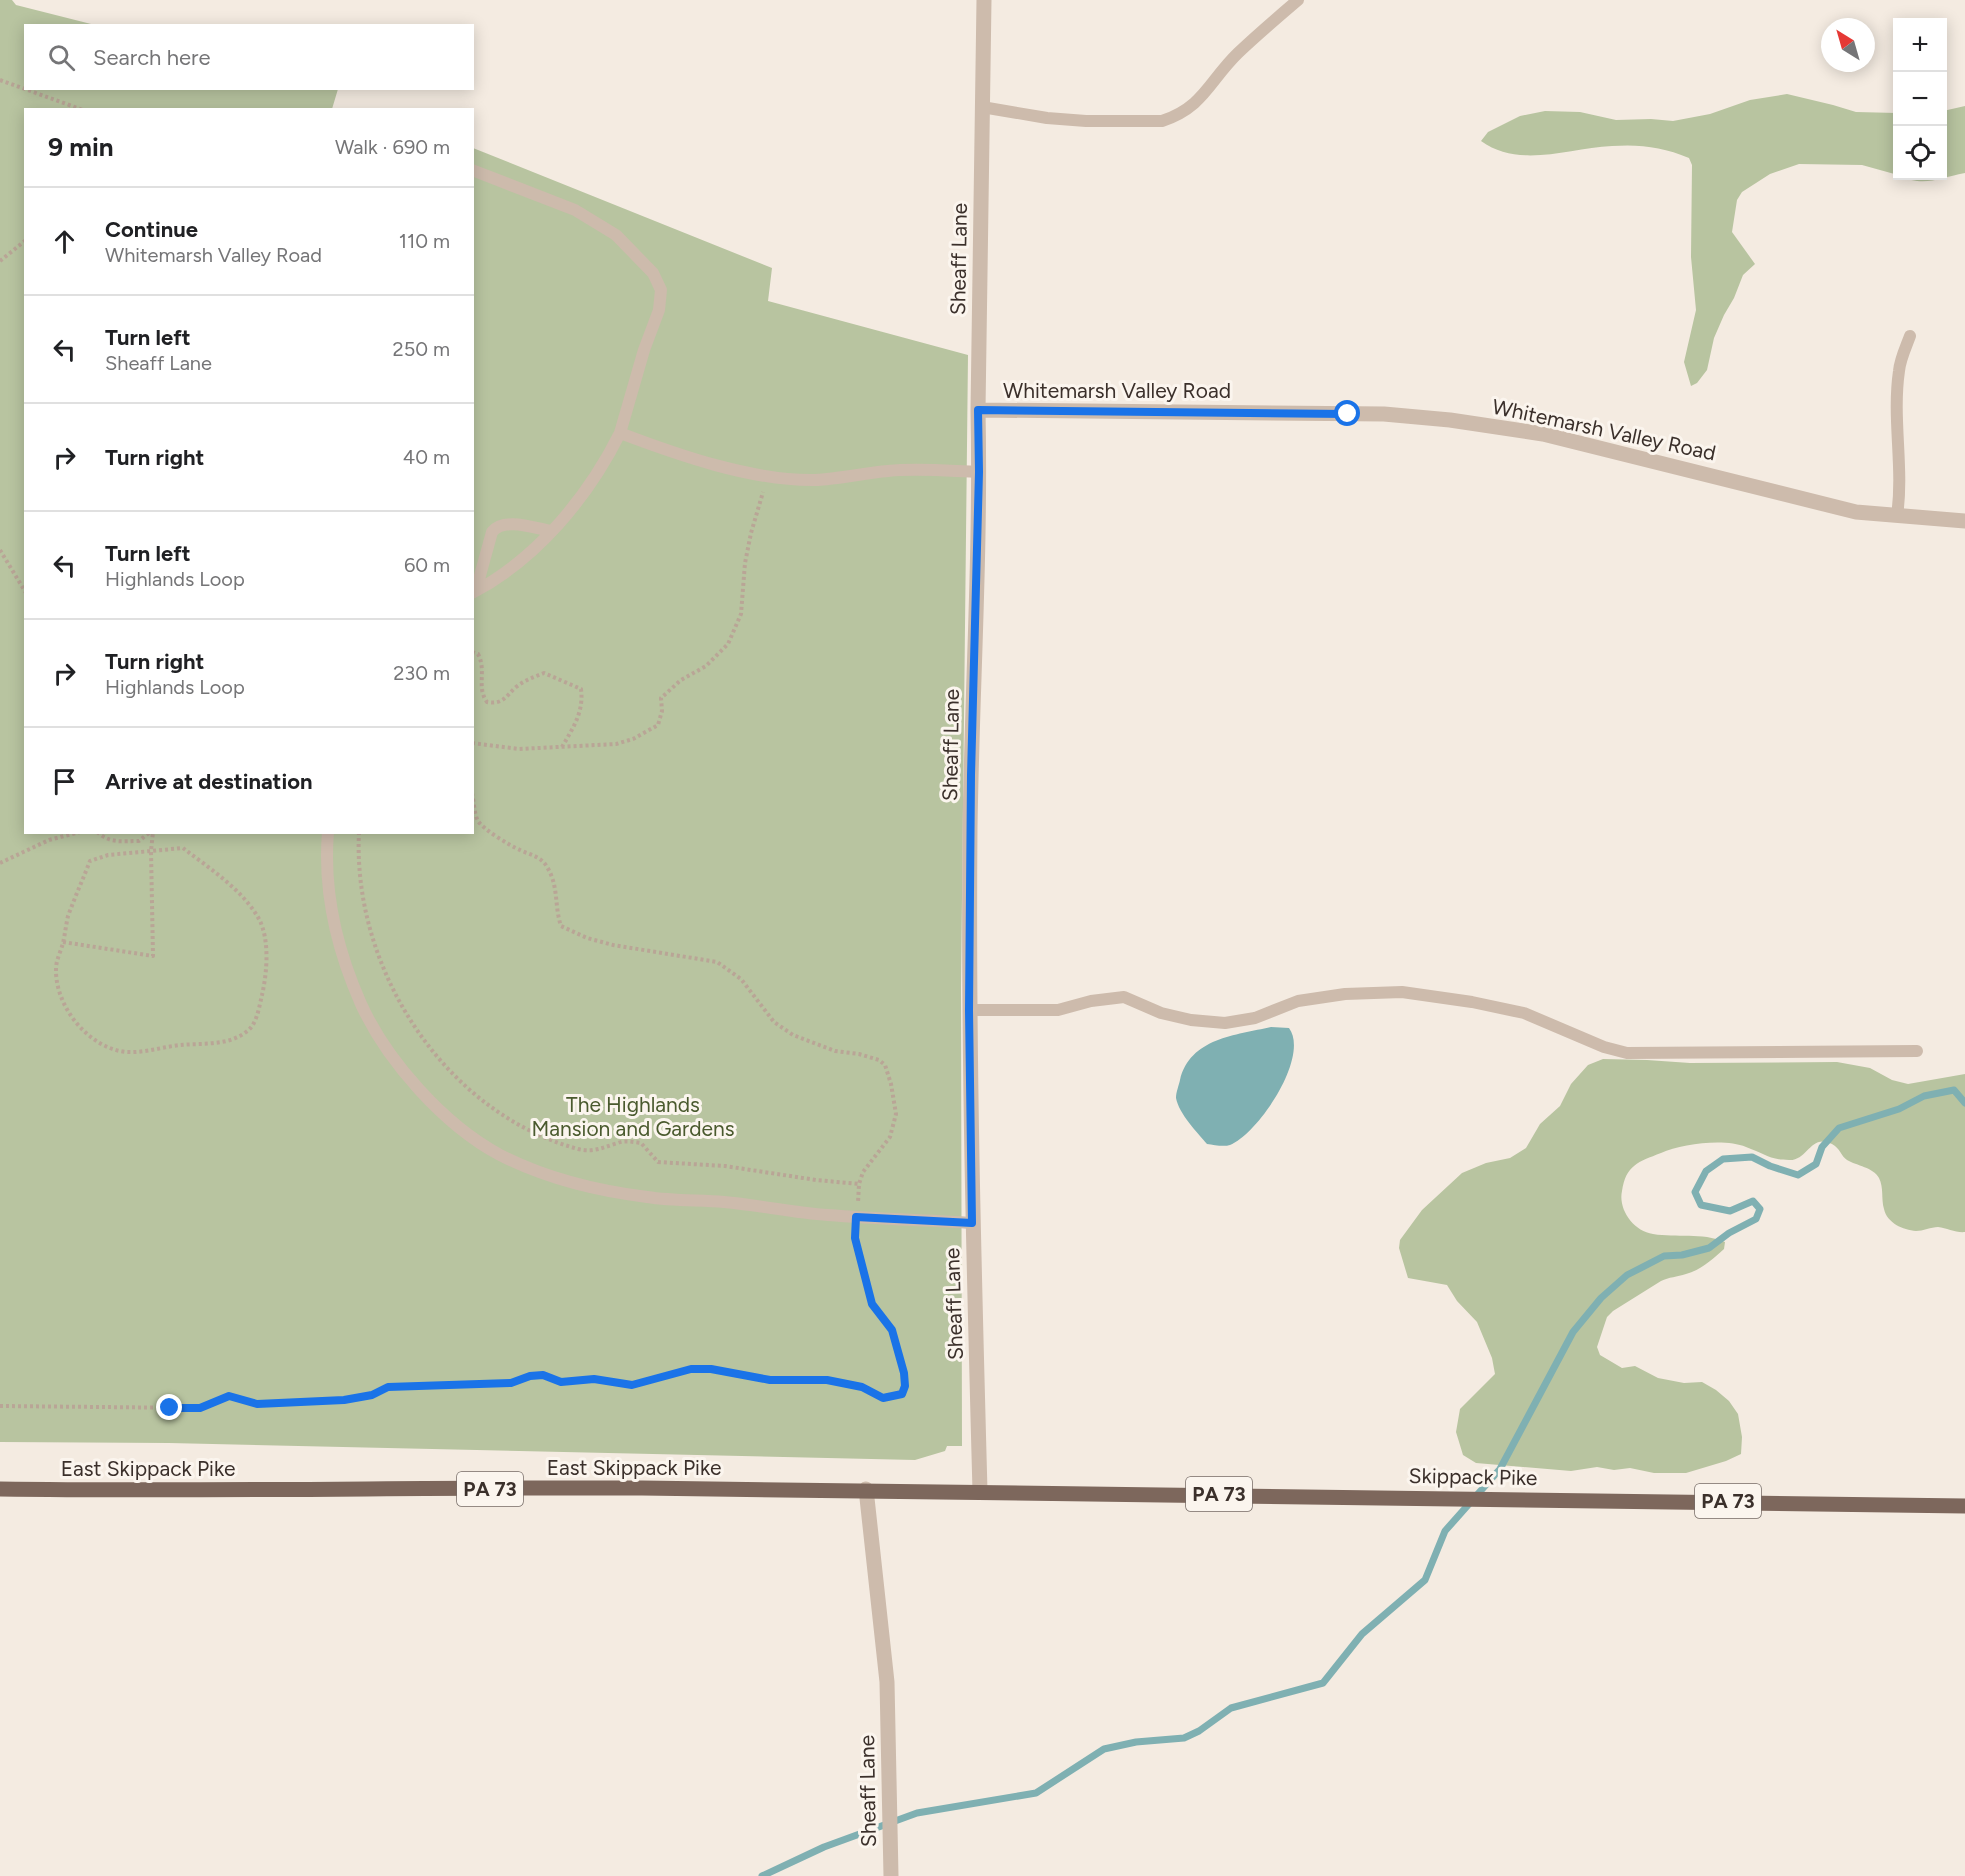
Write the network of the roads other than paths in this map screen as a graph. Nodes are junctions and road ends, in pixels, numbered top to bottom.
1 (984, 0) edge
2 (1298, 0) edge
3 (982, 107) junction
4 (474, 171) edge
5 (1910, 336) dead end
6 (978, 410) junction
7 (620, 433) junction
8 (979, 472) junction
9 (1897, 516) junction
10 (1965, 521) edge
11 (551, 531) junction
12 (474, 592) edge
13 (328, 834) edge
14 (969, 1010) junction
15 (1917, 1051) dead end
16 (972, 1223) junction
17 (0, 1489) edge
18 (866, 1489) junction
19 (980, 1491) junction
20 (1965, 1506) edge
21 (891, 1876) edge

1 - 3 street, Sheaff Lane
2 - 3 lane
3 - 6 street, Sheaff Lane
4 - 7 lane
5 - 9 lane
6 - 8 street, Sheaff Lane
6 - 9 street, Whitemarsh Valley Road
7 - 8 lane
7 - 11 lane
8 - 14 street, Sheaff Lane
9 - 10 street, Whitemarsh Valley Road
11 - 12 lane
11 - 12 lane
13 - 16 lane
14 - 15 lane
14 - 16 street, Sheaff Lane
16 - 19 street, Sheaff Lane
17 - 18 main road, East Skippack Pike / PA 73
18 - 19 main road, East Skippack Pike / PA 73
18 - 21 street, Sheaff Lane
19 - 20 main road, Skippack Pike / PA 73

